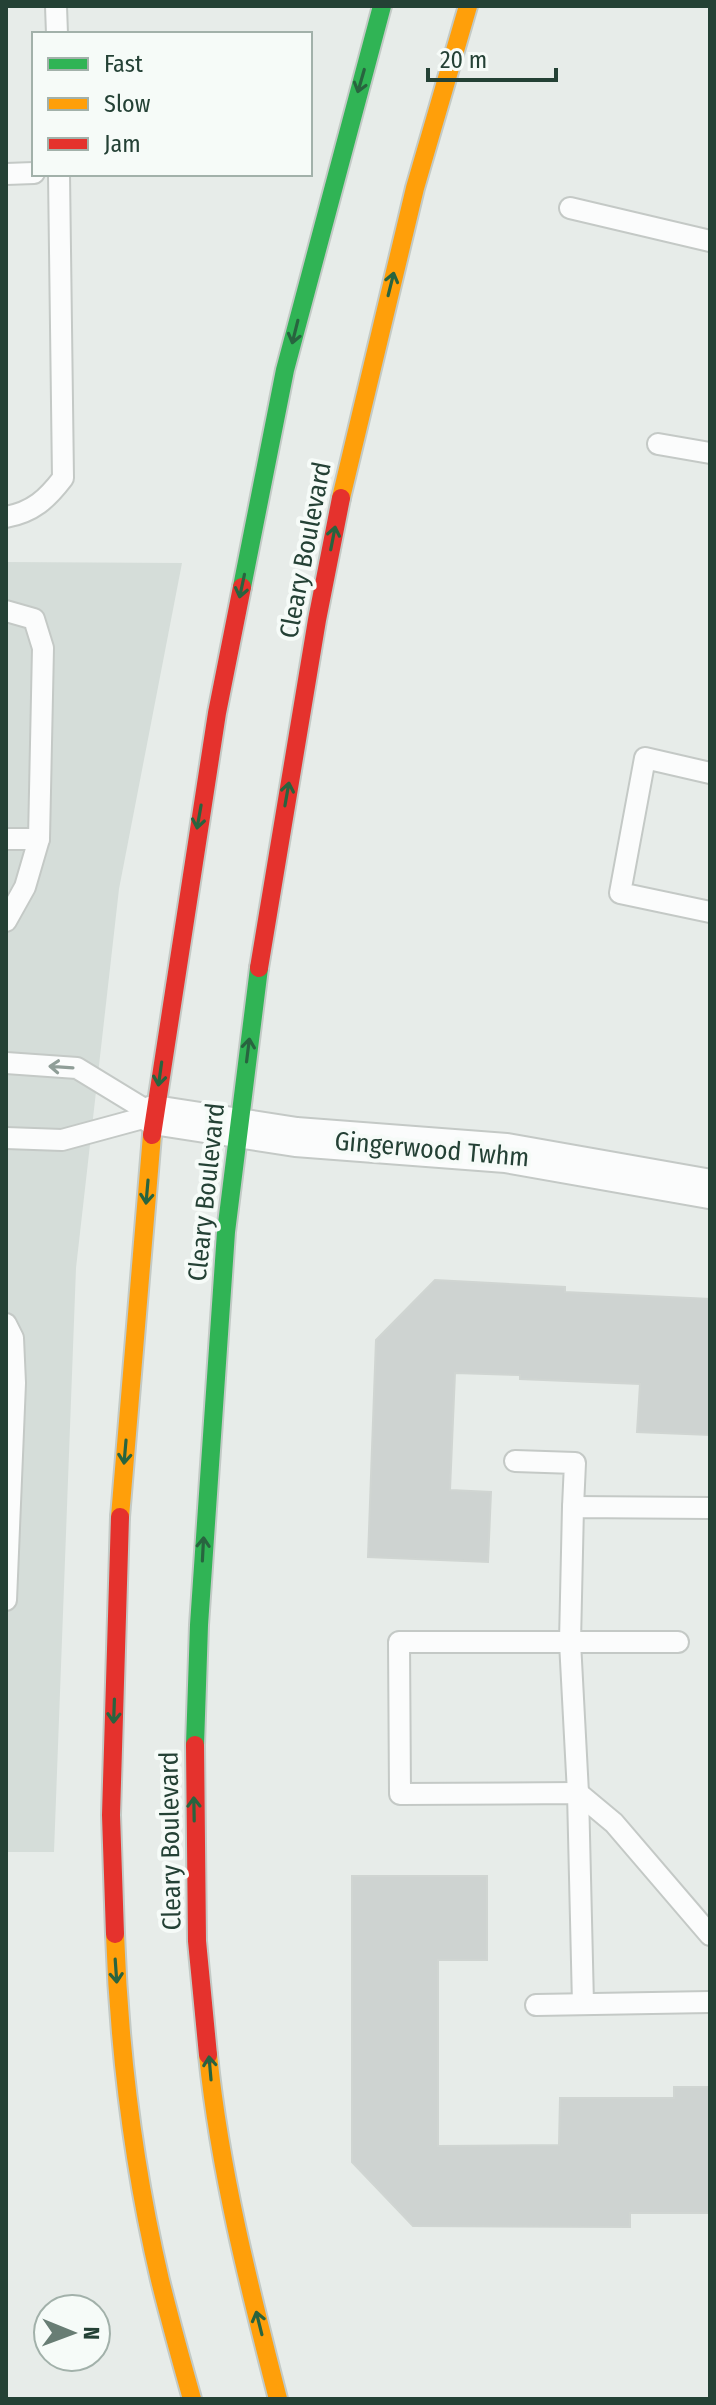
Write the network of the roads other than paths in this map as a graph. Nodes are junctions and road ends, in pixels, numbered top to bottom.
1 (56, 6) edge
2 (382, 6) edge
3 (468, 6) edge
4 (57, 32) edge
5 (32, 173) edge
6 (6, 174) edge
7 (59, 176) edge
8 (570, 208) dead end
9 (710, 241) edge
10 (658, 444) dead end
11 (710, 453) edge
12 (6, 517) edge
13 (6, 611) edge
14 (710, 773) edge
15 (6, 839) edge
16 (39, 839) junction
17 (710, 912) edge
18 (6, 921) edge
19 (6, 1063) edge
20 (154, 1115) junction
21 (238, 1128) junction
22 (6, 1138) edge
23 (710, 1189) edge
24 (6, 1324) edge
25 (9, 1447) edge
26 (515, 1461) dead end
27 (573, 1507) junction
28 (710, 1508) edge
29 (6, 1577) edge
30 (6, 1600) edge
31 (570, 1642) junction
32 (678, 1642) dead end
33 (578, 1793) junction
34 (710, 1935) edge
35 (710, 2002) edge
36 (583, 2004) junction
37 (536, 2005) dead end
38 (192, 2399) edge
39 (278, 2399) edge

1 - 4 lane
2 -> 20 street, Cleary Boulevard
21 -> 3 street, Cleary Boulevard
5 - 6 lane
7 - 12 lane
8 - 9 lane
10 - 11 lane
13 - 16 lane
14 - 17 lane
15 - 16 lane
16 - 18 lane
20 -> 19 lane
20 - 21 street, Gingerwood Twhm
20 - 22 lane
20 -> 38 street, Cleary Boulevard
21 - 23 street, Gingerwood Twhm
39 -> 21 street, Cleary Boulevard
24 - 25 lane
25 - 29 lane
26 - 27 lane
27 - 28 lane
27 - 31 lane
29 - 30 lane
31 - 32 lane
31 - 33 lane
31 - 33 lane
33 - 34 lane
33 - 36 lane
35 - 36 lane
36 - 37 lane

